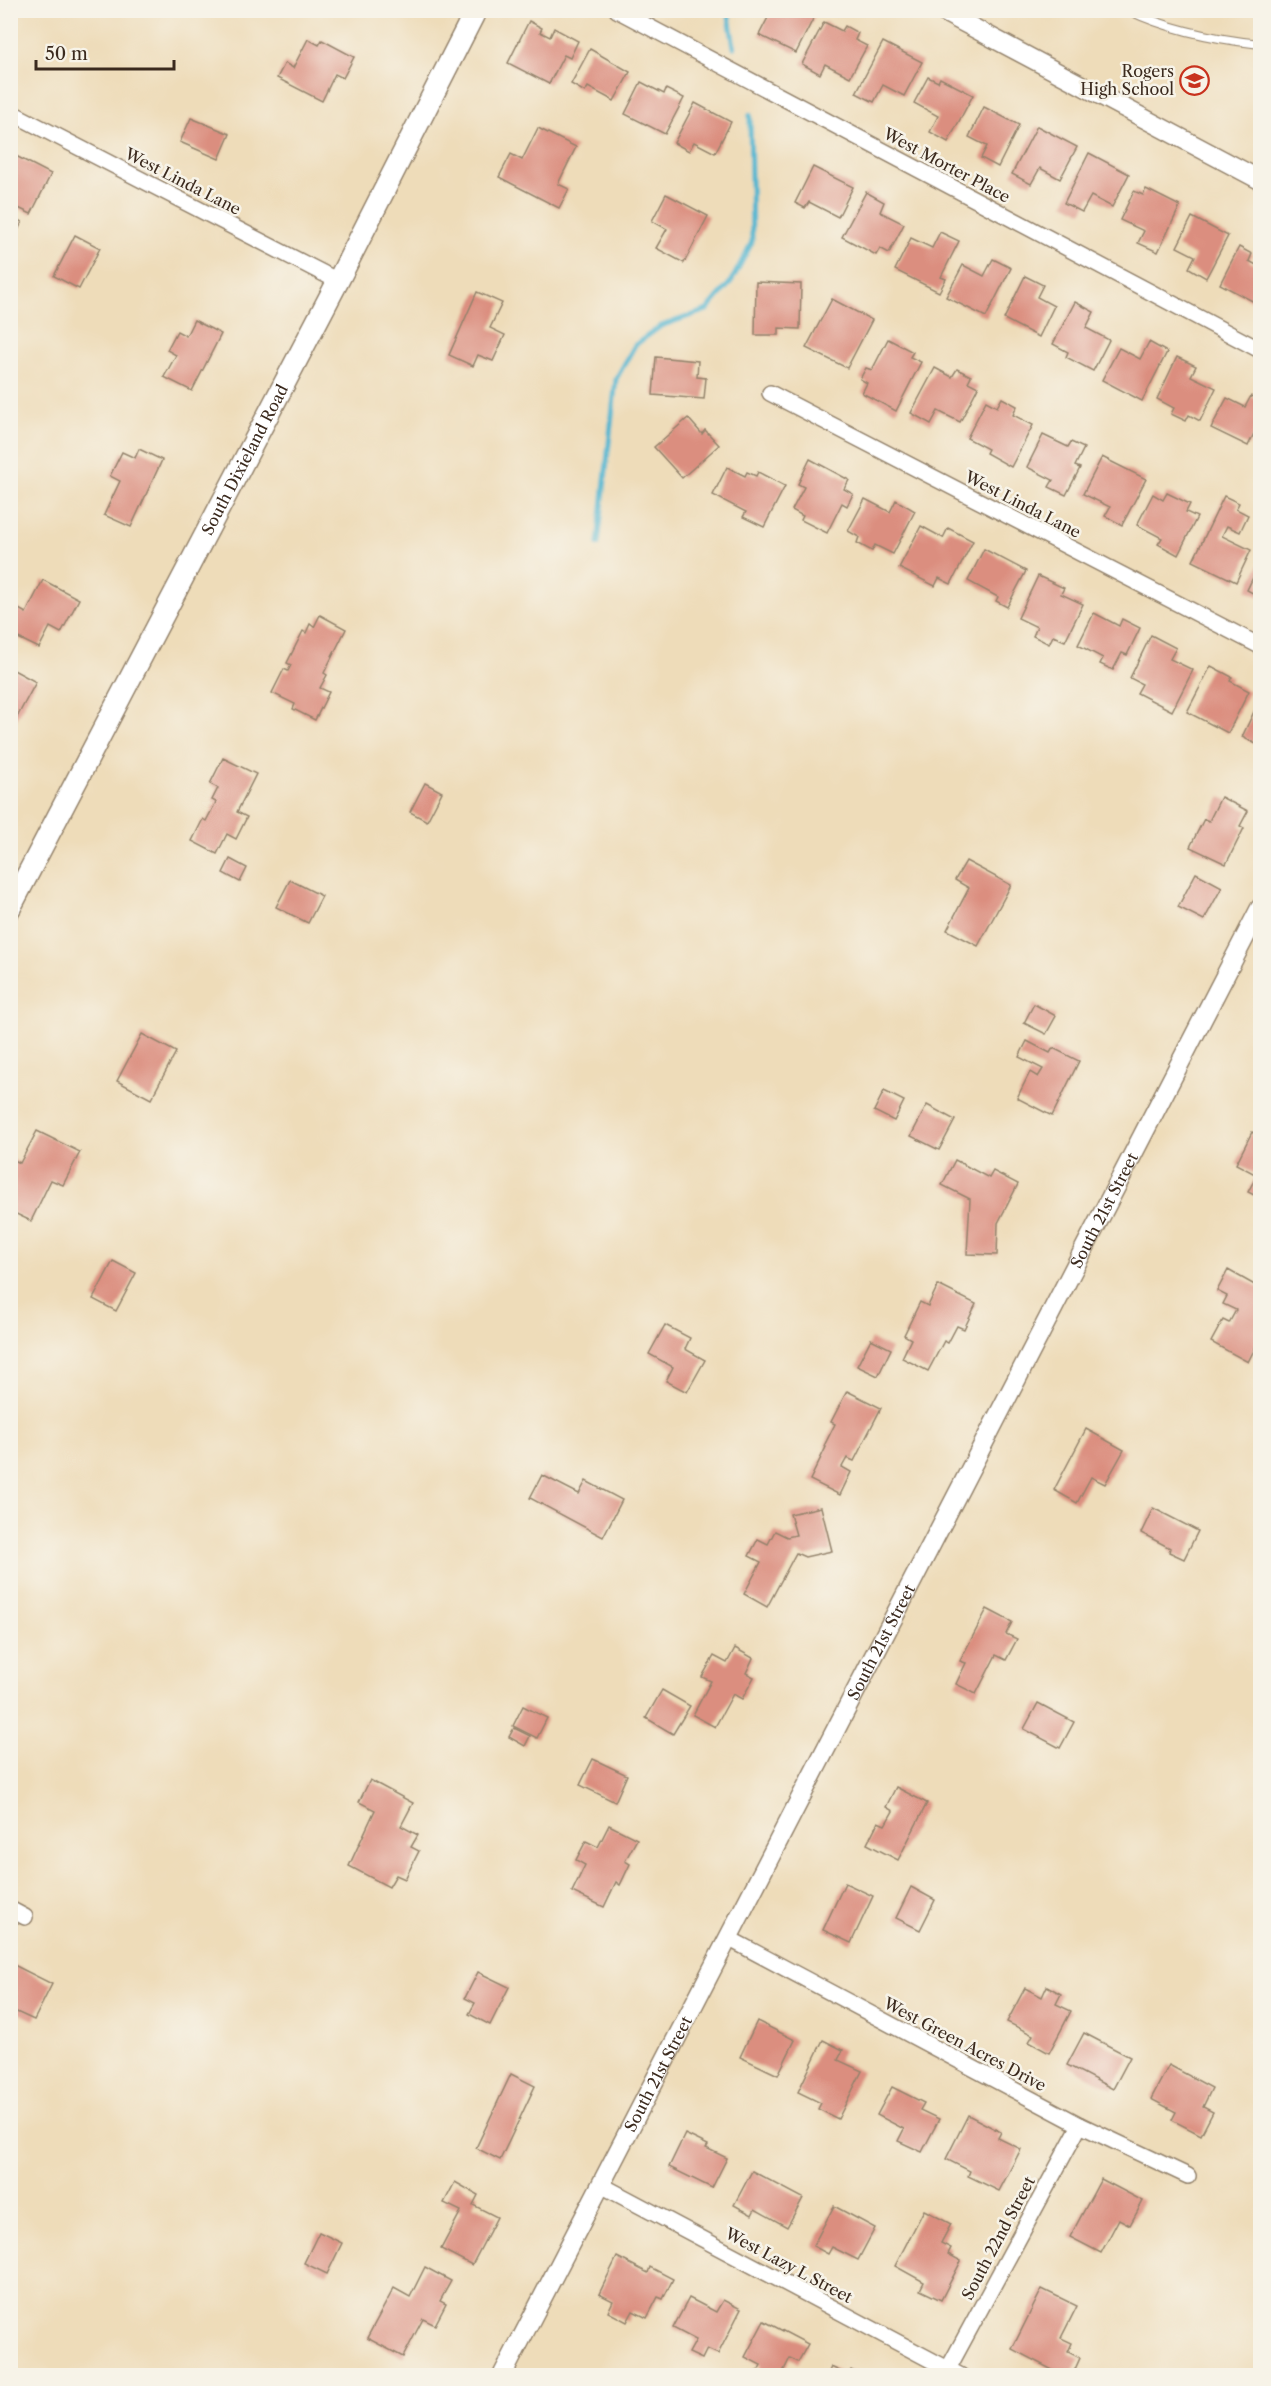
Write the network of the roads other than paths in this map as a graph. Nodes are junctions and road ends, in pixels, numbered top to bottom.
1 (476, 10) edge
2 (617, 10) edge
3 (940, 10) edge
4 (1128, 10) edge
5 (1260, 44) edge
6 (10, 116) edge
7 (1260, 180) edge
8 (338, 281) junction
9 (1260, 350) edge
10 (770, 393) dead end
11 (1260, 646) edge
12 (10, 908) edge
13 (1260, 908) edge
14 (10, 1909) edge
15 (25, 1917) dead end
16 (728, 1938) junction
17 (1080, 2125) junction
18 (1188, 2176) dead end
19 (601, 2185) junction
20 (954, 2372) edge
21 (502, 2376) edge

1 - 8 main road, South Dixieland Road
2 - 9 street, West Morter Place
3 - 7 street
4 - 5 lane
6 - 8 street, West Linda Lane
8 - 12 main road, South Dixieland Road
10 - 11 street, West Linda Lane
13 - 16 street, South 21st Street
14 - 15 street
16 - 17 street, West Green Acres Drive
16 - 19 street, South 21st Street
17 - 18 street, West Green Acres Drive
17 - 20 street, South 22nd Street
19 - 20 street, West Lazy L Street
19 - 21 street, South 21st Street

